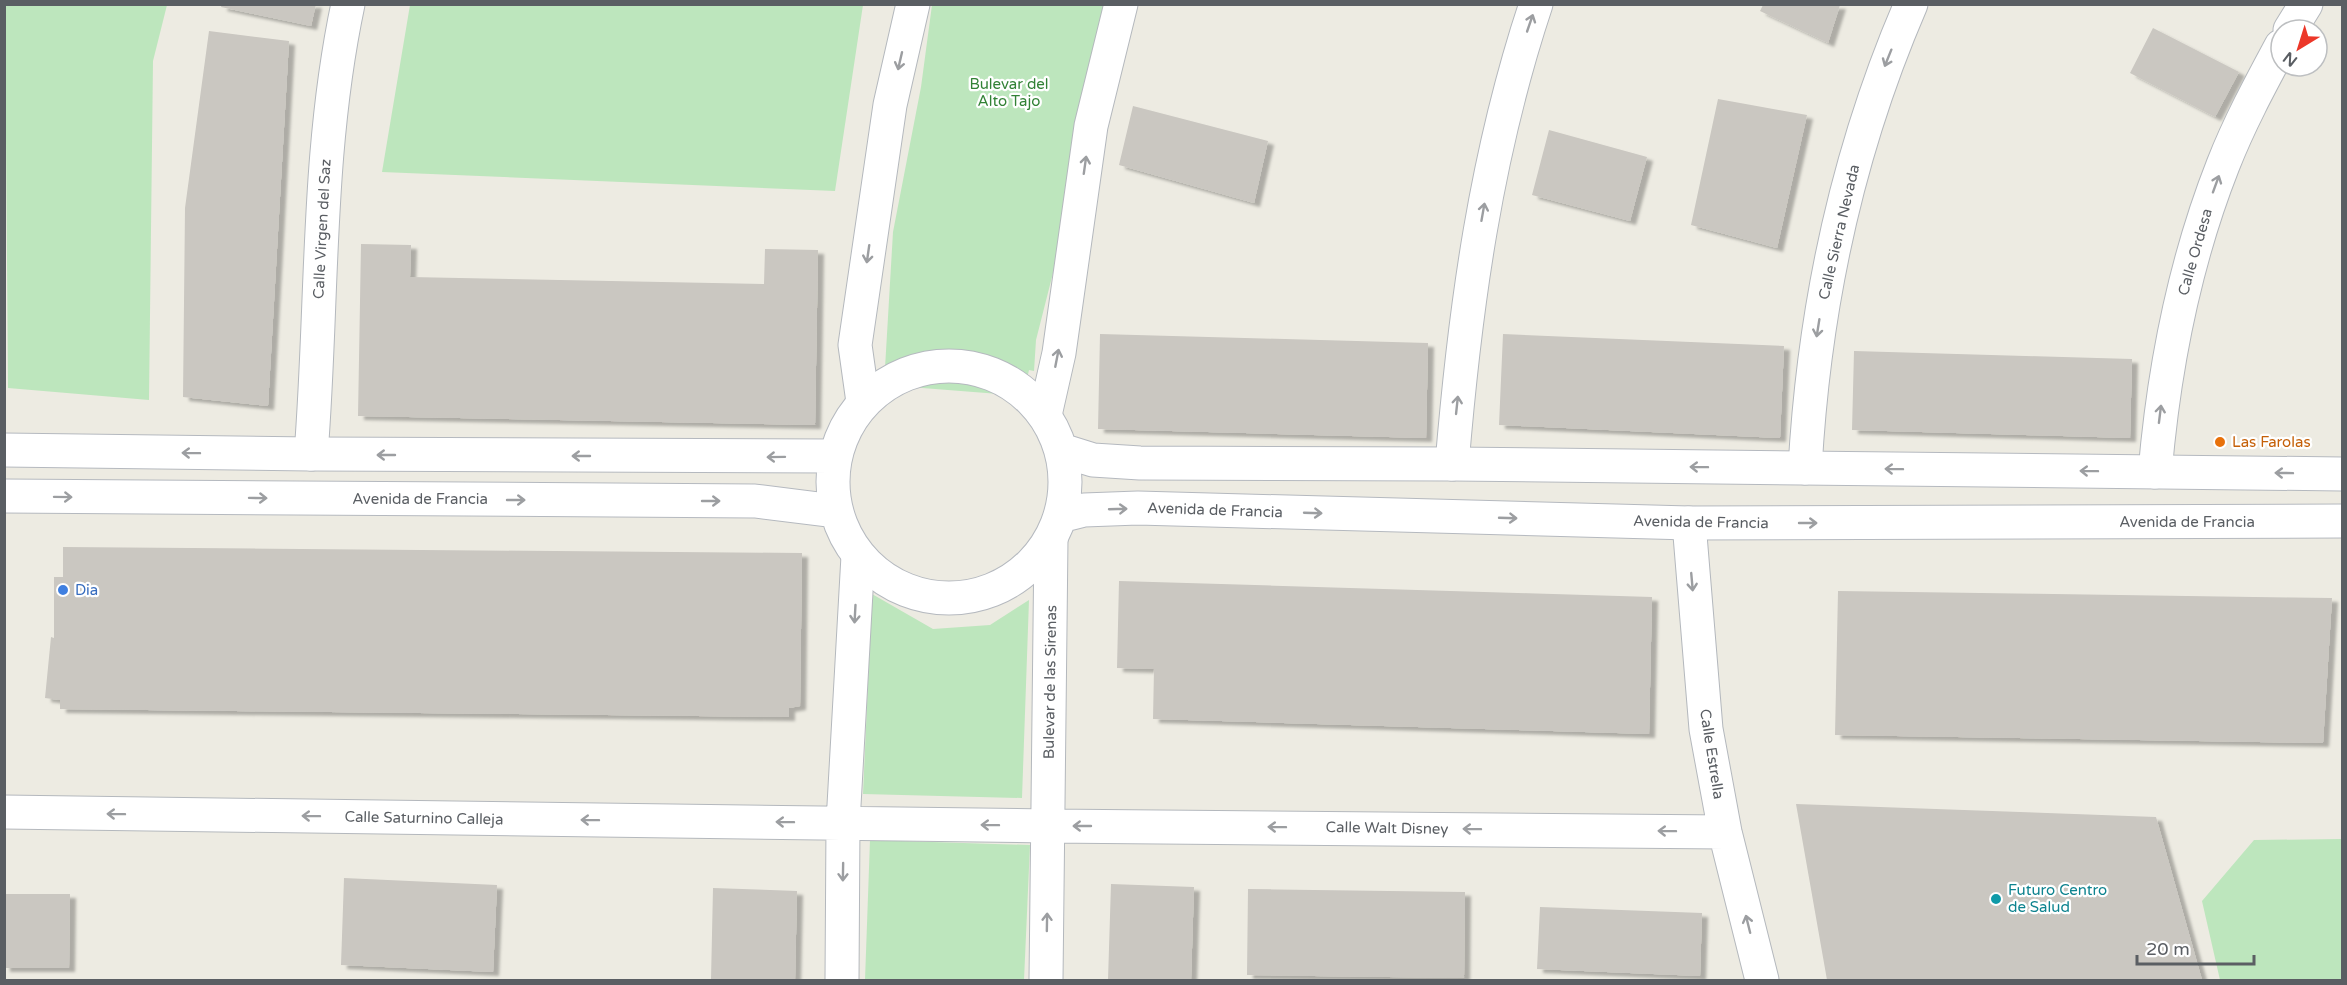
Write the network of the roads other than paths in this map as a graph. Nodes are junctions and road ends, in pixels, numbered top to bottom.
1 (348, 4) edge
2 (913, 4) edge
3 (1121, 4) edge
4 (1536, 4) edge
5 (1911, 4) edge
6 (2306, 4) edge
7 (2297, 18) edge
8 (2269, 69) edge
9 (863, 402) junction
10 (1045, 415) junction
11 (4, 450) edge
12 (1061, 450) junction
13 (311, 454) junction
14 (834, 456) junction
15 (1452, 464) junction
16 (1805, 468) junction
17 (2155, 472) junction
18 (2343, 474) edge
19 (4, 496) edge
20 (836, 511) junction
21 (2343, 521) edge
22 (1689, 523) junction
23 (1056, 528) junction
24 (858, 556) junction
25 (4, 812) edge
26 (843, 823) junction
27 (1048, 826) junction
28 (1725, 832) junction
29 (842, 981) edge
30 (1046, 981) edge
31 (1762, 981) edge

1 - 13 street, Calle Virgen del Saz
2 -> 9 street
10 -> 3 street
15 -> 4 street
5 -> 16 street, Calle Sierra Nevada
6 - 7 street
17 -> 8 street, Calle Ordesa
9 - 10 street
9 - 14 street
10 - 12 street, Bulevar de las Sirenas
13 -> 11 street
12 - 15 street
12 - 23 street, Bulevar de las Sirenas
14 -> 13 street
14 - 20 street
16 -> 15 street
17 -> 16 street
18 -> 17 street
19 -> 20 street, Avenida de Francia
20 - 24 street
22 -> 21 street, Avenida de Francia
23 -> 22 street, Avenida de Francia
22 -> 28 street, Calle Estrella
23 - 24 street
23 - 27 street, Bulevar de las Sirenas
24 -> 26 street
26 -> 25 street, Calle Saturnino Calleja
27 -> 26 street
26 -> 29 street
28 -> 27 street, Calle Walt Disney
30 -> 27 street, Bulevar de las Sirenas
31 -> 28 street, Calle Estrella

